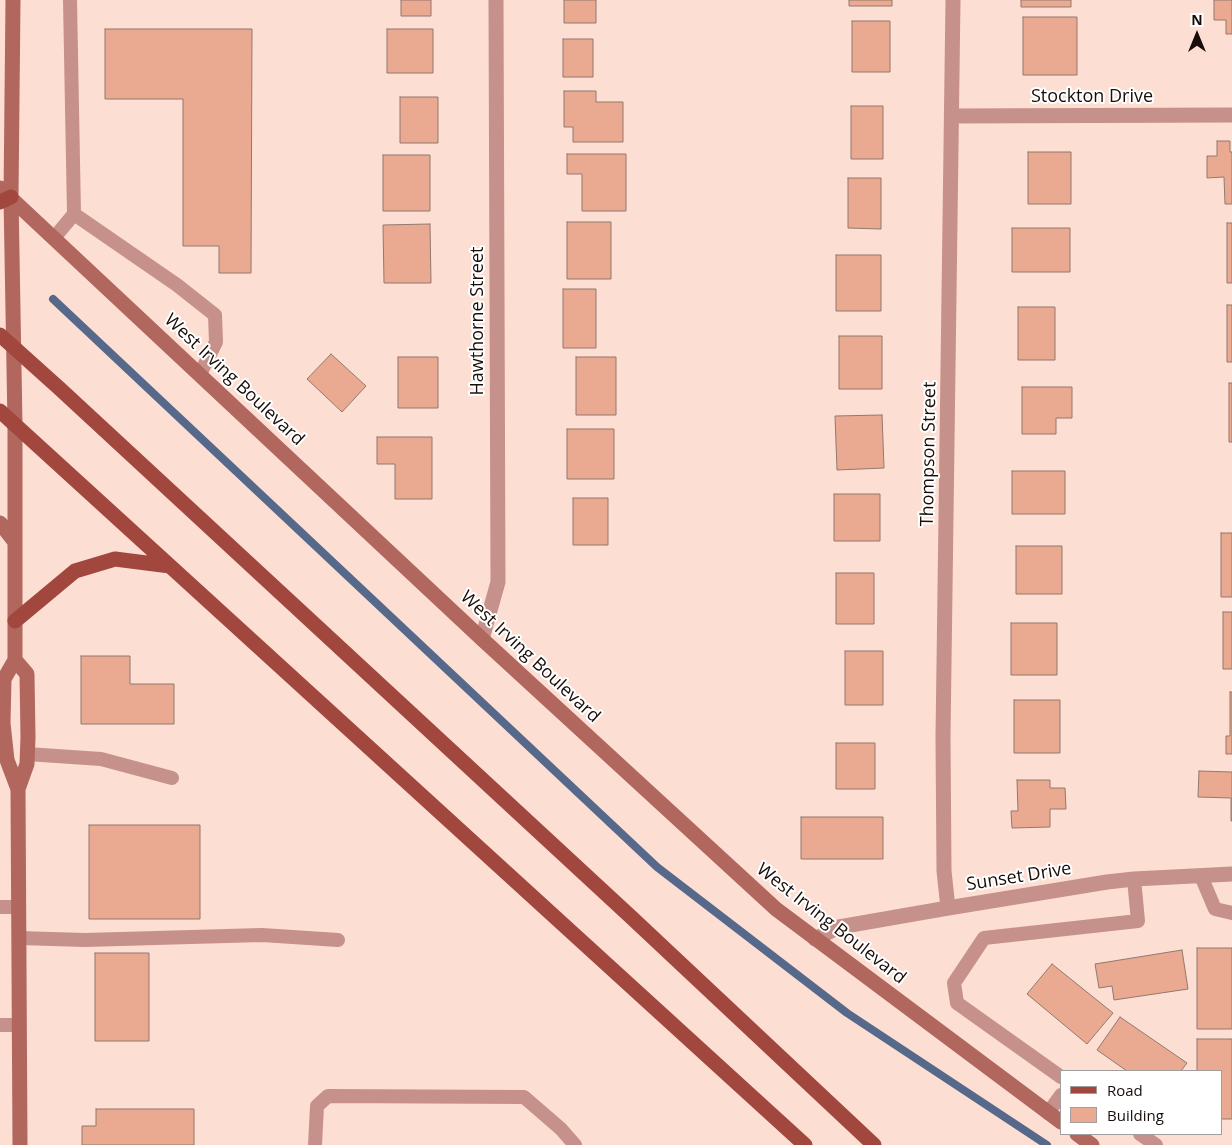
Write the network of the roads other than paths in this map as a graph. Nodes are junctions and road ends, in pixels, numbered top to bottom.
1 (13, 0) edge
2 (70, 0) edge
3 (496, 0) edge
4 (953, 0) edge
5 (12, 83) junction
6 (0, 93) edge
7 (1232, 115) edge
8 (952, 116) junction
9 (4, 196) edge
10 (74, 214) junction
11 (54, 238) junction
12 (0, 335) edge
13 (13, 348) junction
14 (200, 374) junction
15 (0, 411) edge
16 (15, 424) junction
17 (0, 523) edge
18 (15, 542) junction
19 (170, 566) junction
20 (15, 622) junction
21 (482, 639) junction
22 (15, 660) junction
23 (1, 723) edge
24 (28, 754) junction
25 (172, 778) dead end
26 (18, 790) junction
27 (1232, 874) edge
28 (1201, 876) junction
29 (1134, 879) junction
30 (0, 907) edge
31 (18, 907) junction
32 (948, 908) junction
33 (1232, 913) edge
34 (19, 938) junction
35 (815, 939) junction
36 (338, 940) dead end
37 (0, 1025) edge
38 (19, 1025) junction
39 (1060, 1076) edge
40 (1060, 1096) edge
41 (1048, 1113) junction
42 (1060, 1121) edge
43 (1078, 1135) edge
44 (1141, 1135) edge
45 (20, 1145) edge
46 (315, 1145) edge
47 (575, 1145) edge
48 (805, 1145) edge
49 (874, 1145) edge
50 (1092, 1145) edge
51 (1156, 1145) edge

1 - 5 street
2 - 10 lane
3 - 21 street, Hawthorne Street
4 - 8 street, Thompson Street
5 - 6 street
5 - 9 street
7 - 8 street, Stockton Drive
8 - 32 street, Thompson Street
9 - 11 street, West Irving Boulevard
9 - 13 street
10 - 11 lane
10 - 14 lane
11 - 14 street, West Irving Boulevard
12 - 13 main road
13 - 16 street
13 - 49 main road
14 - 21 street, West Irving Boulevard
15 - 16 main road
16 - 18 street
16 - 19 main road
17 - 18 street
18 - 20 street
19 - 20 main road
19 - 48 main road
20 - 22 street
21 - 35 street, West Irving Boulevard
22 - 23 street
22 - 24 street
23 - 26 street
24 - 25 lane
24 - 26 street
26 - 31 street
27 - 28 street, Sunset Drive
28 - 29 street, Sunset Drive
28 - 33 lane
29 - 32 street, Sunset Drive
29 - 39 lane
30 - 31 lane
31 - 34 street
32 - 35 street, Sunset Drive
34 - 36 lane
34 - 38 street
35 - 41 street, West Irving Boulevard
37 - 38 lane
38 - 45 street
40 - 41 lane
41 - 42 street, West Irving Boulevard
43 - 50 street
44 - 51 lane
46 - 47 lane

